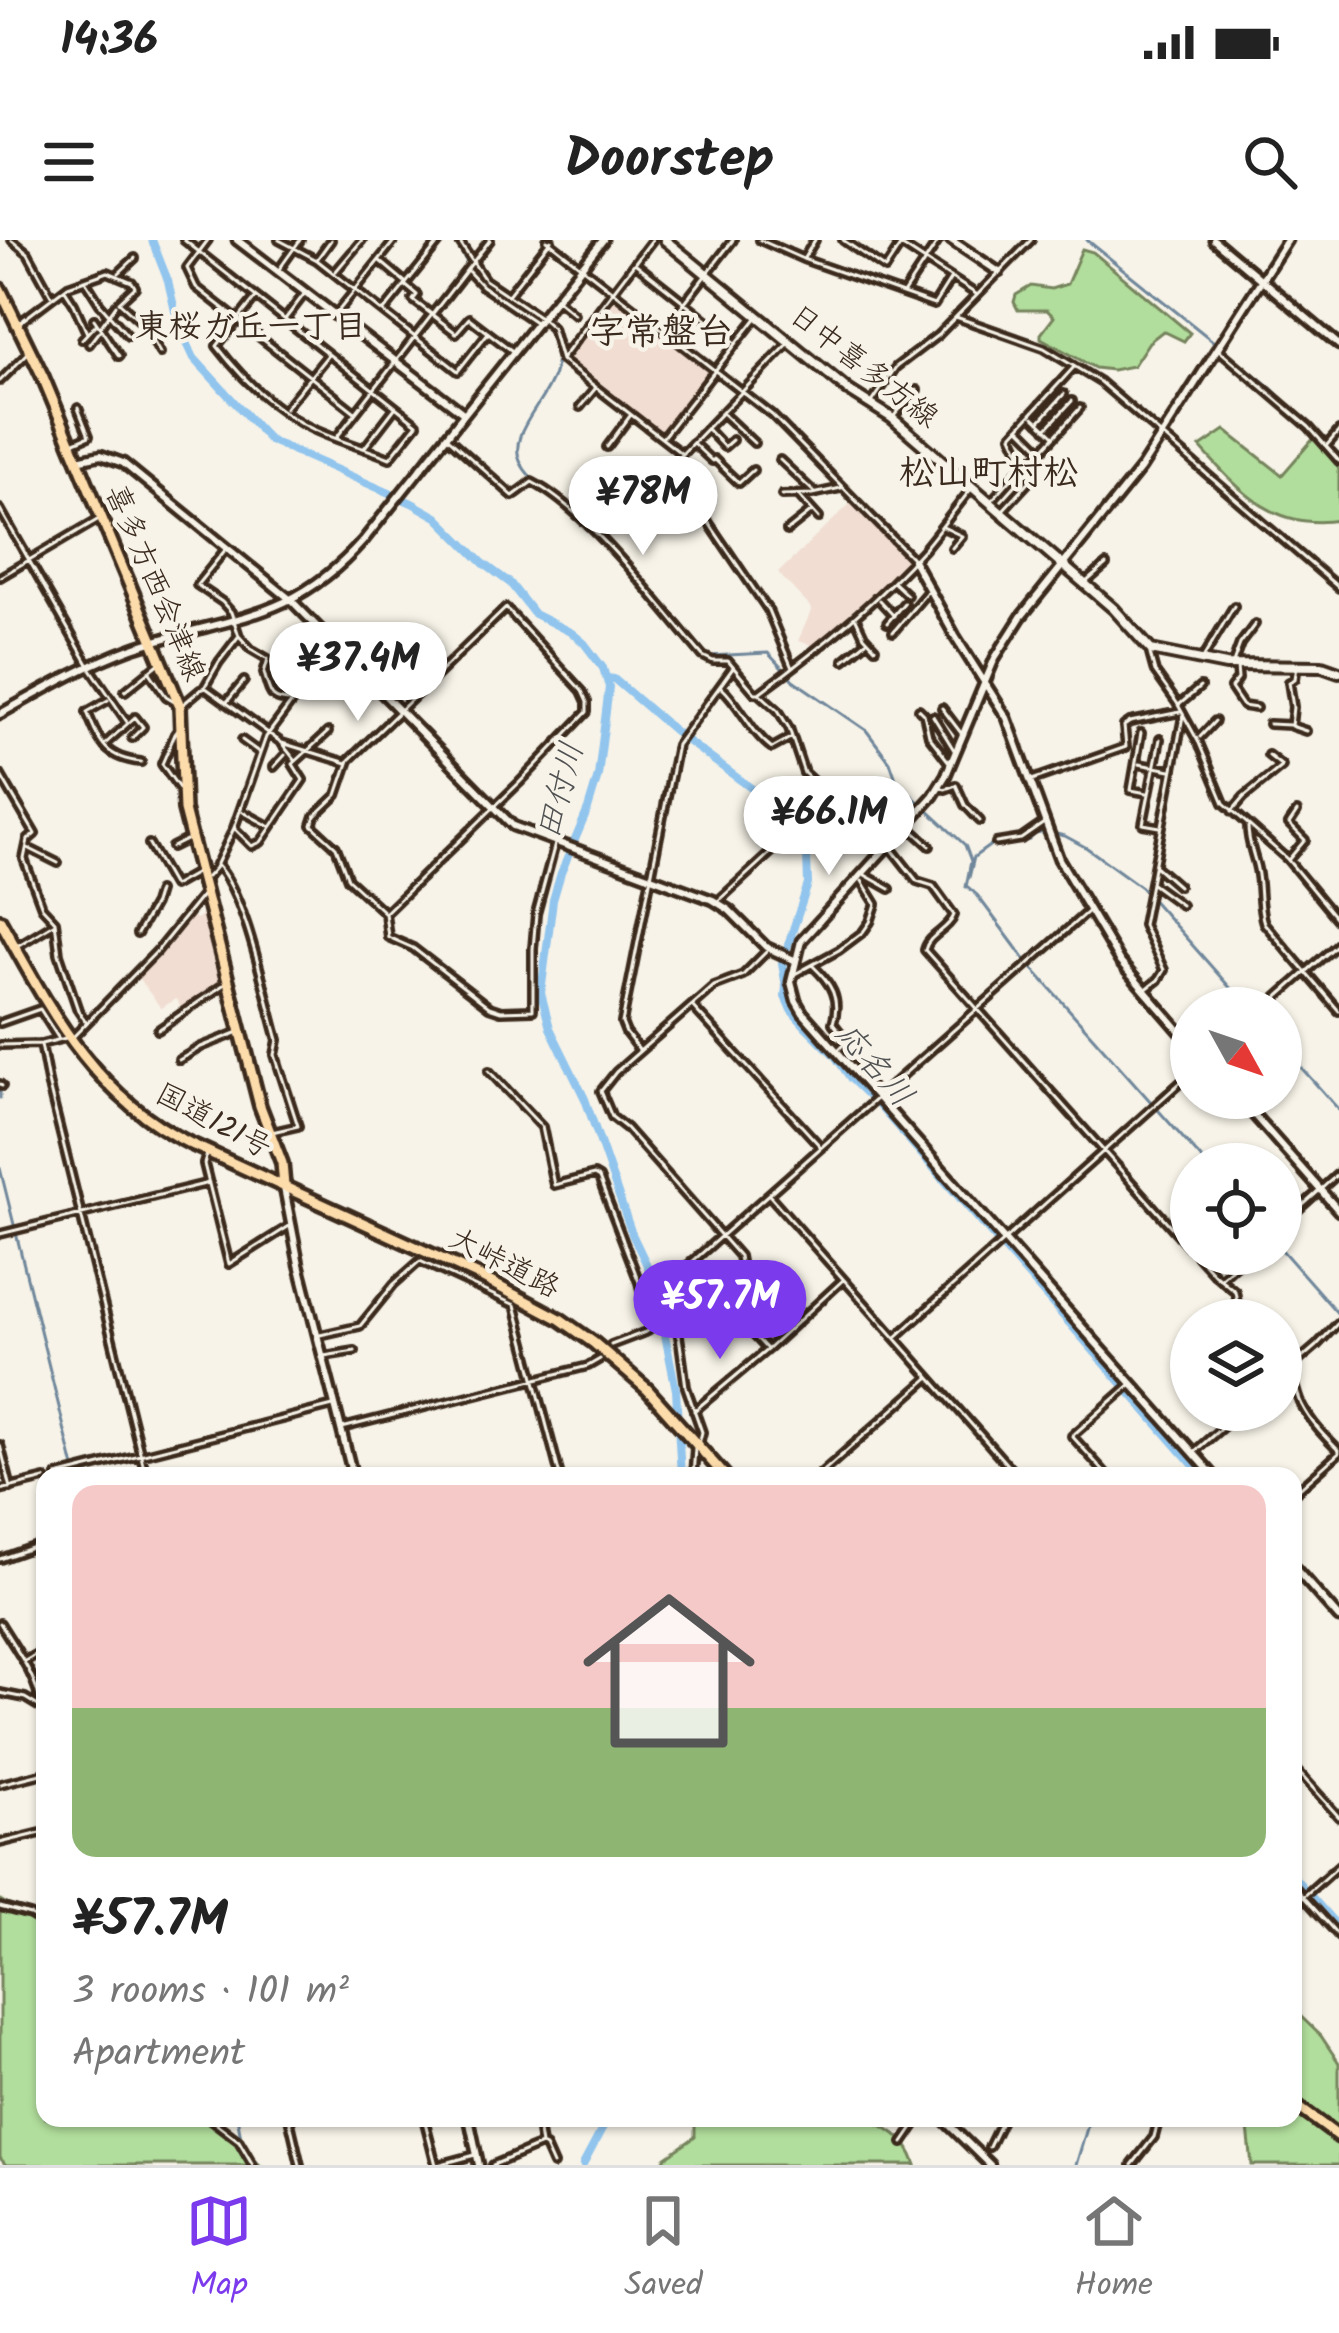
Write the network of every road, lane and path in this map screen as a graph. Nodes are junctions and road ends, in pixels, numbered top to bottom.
1 (12, 240) edge
2 (184, 240) edge
3 (208, 240) edge
4 (237, 240) edge
5 (279, 240) edge
6 (300, 240) edge
7 (331, 240) edge
8 (362, 240) edge
9 (394, 240) edge
10 (441, 240) edge
11 (458, 240) edge
12 (490, 240) edge
13 (602, 240) edge
14 (652, 240) edge
15 (665, 240) edge
16 (733, 240) edge
17 (760, 240) edge
18 (815, 240) edge
19 (843, 240) edge
20 (893, 240) edge
21 (939, 240) edge
22 (951, 240) edge
23 (1031, 240) edge
24 (1214, 240) edge
25 (1271, 240) edge
26 (1287, 240) edge
27 (549, 241) edge
28 (901, 245) junction
29 (294, 248) junction
30 (1281, 248) junction
31 (199, 252) junction
32 (136, 258) dead end
33 (803, 259) junction
34 (317, 260) junction
35 (379, 260) junction
36 (925, 261) junction
37 (635, 263) junction
38 (580, 266) junction
39 (470, 267) junction
40 (277, 271) junction
41 (999, 272) junction
42 (707, 273) junction
43 (335, 274) junction
44 (117, 275) junction
45 (951, 278) junction
46 (1261, 279) junction
47 (85, 280) junction
48 (406, 284) junction
49 (64, 289) junction
50 (0, 290) edge
51 (354, 290) junction
52 (614, 291) junction
53 (305, 292) junction
54 (903, 294) junction
55 (977, 295) junction
56 (52, 296) junction
57 (508, 296) junction
58 (256, 297) junction
59 (555, 298) junction
60 (119, 302) junction
61 (684, 302) junction
62 (110, 313) junction
63 (383, 313) junction
64 (574, 314) dead end
65 (758, 314) junction
66 (432, 315) junction
67 (334, 316) junction
68 (956, 317) junction
69 (285, 319) junction
70 (238, 320) junction
71 (538, 320) junction
72 (17, 325) junction
73 (97, 325) junction
74 (663, 330) junction
75 (87, 333) junction
76 (488, 333) junction
77 (128, 336) dead end
78 (414, 337) junction
79 (82, 339) dead end
80 (791, 341) junction
81 (736, 343) junction
82 (89, 344) dead end
83 (1339, 345) edge
84 (1216, 348) junction
85 (31, 350) junction
86 (513, 351) junction
87 (160, 352) dead end
88 (329, 354) junction
89 (119, 356) dead end
90 (561, 359) junction
91 (394, 362) junction
92 (1075, 365) junction
93 (715, 372) junction
94 (3, 374) edge
95 (310, 377) junction
96 (0, 381) edge
97 (596, 388) junction
98 (374, 389) junction
99 (917, 390) dead end
100 (742, 392) junction
101 (1064, 394) dead end
102 (1072, 401) dead end
103 (871, 404) junction
104 (396, 407) junction
105 (580, 407) dead end
106 (77, 408) dead end
107 (1080, 408) dead end
108 (283, 410) junction
109 (355, 412) junction
110 (463, 413) junction
111 (722, 413) junction
112 (632, 415) junction
113 (1031, 415) junction
114 (892, 418) junction
115 (1039, 422) junction
116 (1019, 427) junction
117 (706, 429) junction
118 (1046, 429) junction
119 (1339, 431) edge
120 (1161, 434) junction
121 (446, 436) junction
122 (1054, 436) junction
123 (335, 438) junction
124 (662, 439) junction
125 (732, 440) dead end
126 (693, 443) junction
127 (754, 443) dead end
128 (70, 444) junction
129 (1326, 446) junction
130 (365, 447) junction
131 (607, 447) dead end
132 (1042, 450) junction
133 (682, 454) junction
134 (76, 460) junction
135 (781, 460) dead end
136 (1339, 461) edge
137 (1024, 463) junction
138 (671, 465) junction
139 (753, 470) dead end
140 (1036, 474) dead end
141 (843, 488) junction
142 (972, 488) junction
143 (816, 494) junction
144 (782, 495) dead end
145 (798, 496) junction
146 (990, 502) junction
147 (0, 509) edge
148 (812, 511) junction
149 (1002, 512) junction
150 (101, 518) junction
151 (819, 518) dead end
152 (941, 526) junction
153 (787, 531) dead end
154 (596, 534) junction
155 (228, 547) junction
156 (952, 548) dead end
157 (29, 560) junction
158 (913, 560) junction
159 (1061, 564) junction
160 (1106, 565) dead end
161 (0, 577) edge
162 (892, 581) junction
163 (1084, 584) junction
164 (1339, 588) edge
165 (929, 591) junction
166 (907, 596) dead end
167 (877, 597) junction
168 (291, 600) junction
169 (904, 603) dead end
170 (1234, 605) dead end
171 (894, 616) junction
172 (854, 617) junction
173 (233, 621) junction
174 (887, 623) dead end
175 (1255, 624) dead end
176 (893, 632) dead end
177 (239, 636) junction
178 (867, 640) junction
179 (154, 641) junction
180 (875, 648) dead end
181 (1151, 650) junction
182 (347, 657) junction
183 (1202, 659) junction
184 (844, 660) dead end
185 (161, 661) junction
186 (1339, 661) edge
187 (1234, 665) junction
188 (1297, 665) junction
189 (89, 666) junction
190 (734, 667) junction
191 (1326, 667) junction
192 (793, 668) junction
193 (149, 671) junction
194 (1339, 672) edge
195 (244, 681) dead end
196 (984, 681) junction
197 (719, 686) junction
198 (1200, 687) dead end
199 (204, 688) junction
200 (124, 691) dead end
201 (759, 693) junction
202 (109, 699) junction
203 (293, 701) junction
204 (179, 704) junction
205 (226, 704) junction
206 (942, 708) dead end
207 (1256, 708) dead end
208 (919, 709) dead end
209 (1181, 710) junction
210 (399, 711) junction
211 (0, 714) edge
212 (932, 716) dead end
213 (1215, 721) dead end
214 (127, 722) junction
215 (1269, 724) dead end
216 (1292, 725) junction
217 (181, 729) junction
218 (1306, 731) dead end
219 (328, 732) dead end
220 (1141, 733) dead end
221 (269, 734) junction
222 (962, 734) junction
223 (792, 737) junction
224 (132, 738) dead end
225 (1160, 739) dead end
226 (1197, 739) junction
227 (242, 740) dead end
228 (282, 743) junction
229 (103, 746) junction
230 (1127, 746) junction
231 (1138, 749) junction
232 (307, 750) junction
233 (956, 751) junction
234 (287, 752) junction
235 (260, 753) junction
236 (1268, 754) dead end
237 (295, 760) junction
238 (141, 762) dead end
239 (951, 762) junction
240 (347, 763) junction
241 (1136, 764) junction
242 (274, 767) dead end
243 (1154, 767) junction
244 (1173, 770) junction
245 (0, 774) edge
246 (1269, 778) junction
247 (1032, 781) junction
248 (940, 785) junction
249 (1277, 787) dead end
250 (182, 791) junction
251 (1149, 793) junction
252 (494, 807) junction
253 (241, 811) junction
254 (1231, 812) junction
255 (1297, 812) dead end
256 (980, 821) dead end
257 (1045, 822) junction
258 (908, 826) junction
259 (272, 827) junction
260 (1248, 827) junction
261 (234, 828) junction
262 (1162, 828) junction
263 (776, 829) dead end
264 (192, 836) junction
265 (559, 843) junction
266 (149, 844) dead end
267 (996, 844) dead end
268 (930, 846) dead end
269 (26, 848) junction
270 (172, 848) dead end
271 (888, 848) junction
272 (1288, 860) junction
273 (58, 863) dead end
274 (216, 864) junction
275 (1154, 866) junction
276 (201, 876) junction
277 (650, 876) junction
278 (861, 876) junction
279 (1150, 883) junction
280 (1178, 886) dead end
281 (890, 890) dead end
282 (158, 891) dead end
283 (206, 892) junction
284 (717, 902) junction
285 (1181, 905) dead end
286 (1090, 910) junction
287 (385, 913) junction
288 (0, 920) edge
289 (1339, 922) edge
290 (56, 923) junction
291 (137, 934) dead end
292 (1339, 943) edge
293 (16, 947) junction
294 (769, 950) junction
295 (788, 958) junction
296 (812, 964) junction
297 (1305, 973) junction
298 (792, 974) junction
299 (228, 982) junction
300 (1289, 987) edge
301 (1144, 991) junction
302 (692, 1006) junction
303 (979, 1009) junction
304 (1339, 1011) edge
305 (1170, 1020) edge
306 (86, 1022) junction
307 (0, 1023) edge
308 (158, 1030) dead end
309 (240, 1031) junction
310 (64, 1039) junction
311 (41, 1044) junction
312 (0, 1045) edge
313 (640, 1051) junction
314 (836, 1051) junction
315 (179, 1060) dead end
316 (489, 1071) dead end
317 (1170, 1092) edge
318 (879, 1097) junction
319 (1257, 1119) edge
320 (270, 1132) junction
321 (822, 1148) junction
322 (1104, 1151) junction
323 (208, 1152) junction
324 (1339, 1173) edge
325 (209, 1183) junction
326 (284, 1186) junction
327 (1320, 1190) junction
328 (769, 1195) junction
329 (1302, 1206) edge
330 (1339, 1211) edge
331 (81, 1214) junction
332 (1170, 1225) edge
333 (291, 1226) junction
334 (0, 1234) edge
335 (721, 1237) junction
336 (1003, 1240) junction
337 (679, 1274) junction
338 (1216, 1275) edge
339 (1224, 1275) edge
340 (844, 1279) junction
341 (1220, 1279) junction
342 (1236, 1299) edge
343 (1339, 1322) edge
344 (744, 1327) junction
345 (317, 1336) junction
346 (896, 1337) junction
347 (611, 1345) dead end
348 (768, 1349) junction
349 (355, 1351) dead end
350 (322, 1357) junction
351 (1302, 1358) edge
352 (600, 1359) dead end
353 (930, 1377) junction
354 (536, 1379) junction
355 (1130, 1385) junction
356 (1302, 1403) edge
357 (335, 1406) junction
358 (694, 1411) junction
359 (341, 1429) junction
360 (1218, 1431) edge
361 (694, 1441) junction
362 (0, 1445) edge
363 (1339, 1452) edge
364 (1193, 1453) junction
365 (141, 1455) junction
366 (98, 1467) edge
367 (144, 1467) edge
368 (351, 1467) edge
369 (558, 1467) edge
370 (693, 1467) edge
371 (717, 1467) edge
372 (828, 1467) edge
373 (1008, 1467) edge
374 (1098, 1467) edge
375 (1206, 1467) edge
376 (36, 1481) edge
377 (1302, 1486) edge
378 (11, 1488) junction
379 (0, 1490) edge
380 (36, 1546) edge
381 (0, 1559) edge
382 (1302, 1576) edge
383 (1339, 1618) edge
384 (0, 1623) edge
385 (36, 1654) edge
386 (23, 1662) junction
387 (36, 1689) edge
388 (0, 1693) edge
389 (36, 1705) edge
390 (36, 1775) edge
391 (1302, 1776) edge
392 (0, 1782) edge
393 (1339, 1817) edge
394 (36, 1834) edge
395 (0, 1844) edge
396 (1339, 1865) edge
397 (1304, 1896) joint
398 (0, 1907) edge
399 (36, 1918) edge
400 (1339, 1936) edge
401 (1302, 2110) edge
402 (221, 2127) edge
403 (291, 2127) edge
404 (426, 2127) edge
405 (472, 2127) edge
406 (538, 2127) edge
407 (914, 2127) edge
408 (951, 2127) edge
409 (998, 2127) edge
410 (1157, 2127) edge
411 (1339, 2137) edge
412 (903, 2143) dead end
413 (541, 2145) junction
414 (989, 2146) dead end
415 (477, 2155) junction
416 (253, 2165) edge
417 (300, 2165) edge
418 (437, 2165) edge
419 (479, 2165) edge
420 (493, 2165) edge
421 (553, 2165) edge
422 (990, 2165) edge
423 (1132, 2165) edge

1 - 56 street
2 - 31 street
3 - 31 street
4 - 40 street
5 - 29 street
6 - 29 street
7 - 34 street
8 - 43 street
9 - 35 street
10 - 48 street
11 - 39 street
12 - 39 street
13 - 38 street
14 - 37 street
15 - 42 main road, 日中喜多方線
16 - 42 street
17 - 33 street
18 - 33 street
19 - 28 street
20 - 28 street
21 - 36 street
22 - 41 street
23 - 41 street
24 - 46 street
25 - 30 street
26 - 30 street
27 - 38 street
27 - 57 street
28 - 36 street
29 - 34 street
29 - 40 street
30 - 46 street
31 - 58 street
31 - 70 street
32 - 44 street
33 - 54 street
34 - 43 street
35 - 48 street
35 - 51 street
36 - 45 street
36 - 54 street
37 - 52 street
37 - 61 street
38 - 52 street
38 - 59 street
39 - 57 street
39 - 66 street
39 - 71 street
40 - 53 street
41 - 55 street
42 - 61 street
42 - 65 main road, 日中喜多方線
43 - 51 street
44 - 47 street
44 - 60 street
45 - 54 street
45 - 55 street
46 - 83 street
46 - 84 street
47 - 49 street
47 - 62 street
48 - 63 street
48 - 66 street
49 - 56 street
49 - 75 street
50 - 72 main road, 喜多方西会津線
51 - 63 street
51 - 67 street
52 - 74 street
52 - 90 street
53 - 67 street
53 - 69 street
55 - 68 street
56 - 72 street
57 - 71 street
58 - 69 street
58 - 70 street
59 - 64 street
59 - 71 street
60 - 62 street
60 - 87 street
61 - 74 street
61 - 81 street
62 - 73 street
62 - 77 street
63 - 78 street
65 - 80 main road, 日中喜多方線
65 - 81 street
66 - 76 street
66 - 78 street
67 - 91 street
68 - 92 street
68 - 103 street
69 - 88 street
70 - 95 street
70 - 108 street
71 - 86 street
71 - 90 street
72 - 85 main road, 喜多方西会津線
73 - 75 street
73 - 82 street
73 - 89 street
74 - 93 street
75 - 79 street
76 - 78 street
76 - 86 street
78 - 91 street
80 - 100 street
80 - 103 main road, 日中喜多方線
81 - 93 street
84 - 120 street
84 - 129 street
85 - 94 street
85 - 128 main road, 喜多方西会津線
86 - 110 street
88 - 95 street
88 - 98 street
90 - 97 street
91 - 98 street
91 - 110 street
92 - 113 street
92 - 120 street
93 - 100 street
93 - 124 street
94 - 96 street
95 - 108 street
95 - 109 street
97 - 105 street
97 - 112 street
98 - 104 street
98 - 109 street
99 - 114 street
100 - 111 street
100 - 141 street
101 - 115 street
102 - 118 street
103 - 114 main road, 日中喜多方線
104 - 130 street
104 - 130 street
106 - 128 street
107 - 122 street
108 - 123 street
109 - 123 street
110 - 121 street
111 - 117 street
111 - 127 street
112 - 124 street
112 - 131 street
113 - 115 street
113 - 116 street
114 - 142 main road, 日中喜多方線
115 - 118 street
116 - 132 street
116 - 137 street
117 - 125 street
117 - 126 street
118 - 122 street
119 - 129 street
120 - 159 street
120 - 164 street
121 - 154 street
121 - 168 street
122 - 132 street
123 - 130 street
124 - 133 street
126 - 133 street
126 - 139 street
128 - 134 main road, 喜多方西会津線
129 - 136 street
132 - 137 street
133 - 138 street
134 - 150 main road, 喜多方西会津線
134 - 155 street
135 - 143 street
137 - 146 street
138 - 154 street
138 - 192 street
140 - 149 street
141 - 143 street
141 - 158 street
142 - 146 main road, 日中喜多方線
142 - 152 street
143 - 145 street
144 - 145 street
145 - 148 street
146 - 149 main road, 日中喜多方線
147 - 157 street
148 - 151 street
148 - 153 street
149 - 159 main road, 日中喜多方線
150 - 157 street
150 - 179 main road, 喜多方西会津線
152 - 156 street
152 - 158 street
154 - 190 street
155 - 168 street
155 - 173 street
157 - 161 street
157 - 189 street
158 - 162 street
158 - 165 street
159 - 163 main road, 日中喜多方線
159 - 196 street
160 - 163 street
162 - 166 street
162 - 167 street
163 - 181 main road, 日中喜多方線
165 - 176 street
165 - 196 street
167 - 171 street
167 - 172 street
168 - 173 street
168 - 182 street
169 - 171 street
170 - 183 street
171 - 174 street
172 - 178 street
172 - 192 street
173 - 177 street
173 - 179 street
175 - 187 street
177 - 199 street
177 - 203 street
178 - 180 street
178 - 184 street
179 - 185 main road, 喜多方西会津線
179 - 189 street
181 - 183 main road
181 - 209 street
182 - 203 street
182 - 210 street
183 - 187 main road
185 - 193 street
185 - 204 main road, 喜多方西会津線
186 - 191 main road
187 - 188 main road
187 - 207 street
188 - 191 main road
188 - 216 street
189 - 202 street
189 - 211 street
190 - 197 street
190 - 201 street
191 - 194 main road
192 - 201 street
193 - 200 street
193 - 204 street
195 - 205 street
196 - 222 street
196 - 247 street
197 - 223 street
197 - 277 street
198 - 209 street
199 - 204 street
199 - 205 street
201 - 223 street
202 - 214 street
202 - 229 street
203 - 221 street
204 - 217 main road, 喜多方西会津線
205 - 221 street
206 - 222 street
208 - 239 street
209 - 226 street
209 - 230 street
209 - 244 street
210 - 240 street
210 - 252 street
210 - 252 street
212 - 233 street
213 - 226 street
214 - 224 street
214 - 229 street
215 - 216 street
216 - 218 street
217 - 250 main road, 喜多方西会津線
217 - 250 street
219 - 232 street
220 - 231 street
221 - 228 street
221 - 235 street
222 - 233 street
223 - 271 street
225 - 243 street
226 - 254 street
227 - 235 street
228 - 232 street
228 - 234 street
229 - 238 street
230 - 231 street
230 - 247 street
231 - 241 street
232 - 237 street
232 - 240 street
233 - 239 street
234 - 237 street
234 - 242 street
235 - 253 street
236 - 246 street
237 - 259 street
239 - 248 street
240 - 287 street
241 - 243 street
241 - 251 street
243 - 244 street
243 - 251 street
244 - 262 street
245 - 269 street
246 - 249 street
246 - 254 street
247 - 257 street
248 - 256 street
248 - 258 street
250 - 264 main road, 喜多方西会津線
251 - 262 street
252 - 265 street
252 - 287 street
253 - 259 street
253 - 261 street
254 - 260 street
255 - 272 street
257 - 267 street
257 - 286 street
258 - 268 street
258 - 271 street
259 - 261 street
260 - 272 street
260 - 297 street
261 - 274 street
262 - 275 street
263 - 284 street
264 - 270 street
264 - 276 main road, 喜多方西会津線
265 - 277 street
265 - 287 street
266 - 276 street
269 - 273 street
269 - 290 street
271 - 278 street
271 - 303 street
272 - 289 street
274 - 276 street
274 - 320 street
275 - 279 street
275 - 280 street
276 - 283 main road, 喜多方西会津線
277 - 284 street
277 - 313 street
278 - 281 street
278 - 295 street
278 - 296 street
279 - 285 street
279 - 301 street
282 - 291 street
283 - 299 main road, 喜多方西会津線
283 - 306 street
284 - 294 street
286 - 301 street
286 - 303 street
288 - 293 main road, 国道121号
290 - 293 street
290 - 306 street
292 - 297 street
293 - 310 main road, 国道121号
294 - 295 street
294 - 302 street
295 - 298 street
296 - 298 street
296 - 314 street
297 - 300 street
297 - 304 street
298 - 314 street
299 - 308 street
299 - 309 main road, 喜多方西会津線
301 - 305 street
302 - 313 street
302 - 321 street
303 - 318 street
303 - 322 street
306 - 310 street
307 - 310 street
309 - 315 street
309 - 320 main road, 喜多方西会津線
310 - 311 street
310 - 323 main road, 国道121号
311 - 312 street
311 - 331 street
313 - 335 street
314 - 318 street
316 - 347 street
317 - 322 street
318 - 321 street
318 - 336 street
319 - 327 street
320 - 326 main road, 喜多方西会津線
321 - 328 street
322 - 332 street
322 - 336 street
323 - 325 street
323 - 326 main road, 国道121号
324 - 327 street
325 - 331 street
325 - 333 street
326 - 333 street
326 - 361 main road, 大峠道路
327 - 329 street
327 - 330 street
328 - 335 street
328 - 340 street
331 - 334 street
331 - 365 street
333 - 345 street
335 - 337 street
335 - 344 street
336 - 346 street
336 - 355 street
337 - 344 street
337 - 358 street
338 - 341 street
339 - 341 street
340 - 346 street
340 - 348 street
341 - 342 street
343 - 351 street
344 - 348 street
345 - 350 street
345 - 354 street
346 - 353 street
348 - 358 street
349 - 350 street
350 - 357 street
352 - 354 street
353 - 372 street
353 - 373 street
354 - 359 street
354 - 369 street
355 - 364 street
355 - 374 street
356 - 363 street
357 - 359 street
357 - 365 street
358 - 361 street
359 - 368 street
360 - 364 street
361 - 370 street
361 - 371 main road, 大峠道路
362 - 378 street
363 - 377 street
364 - 375 street
365 - 366 street
365 - 367 street
376 - 378 street
378 - 379 street
380 - 381 street
382 - 383 street
384 - 386 street
385 - 386 street
386 - 387 street
388 - 389 street
390 - 392 street
391 - 393 street
394 - 395 street
396 - 397 street
397 - 400 street
398 - 399 street
401 - 411 main road
402 - 416 street
403 - 417 street
404 - 418 street
405 - 415 street
406 - 413 street
407 - 412 street
408 - 422 street
409 - 414 street
410 - 423 street
413 - 420 street
413 - 421 street
415 - 418 street
415 - 419 street

